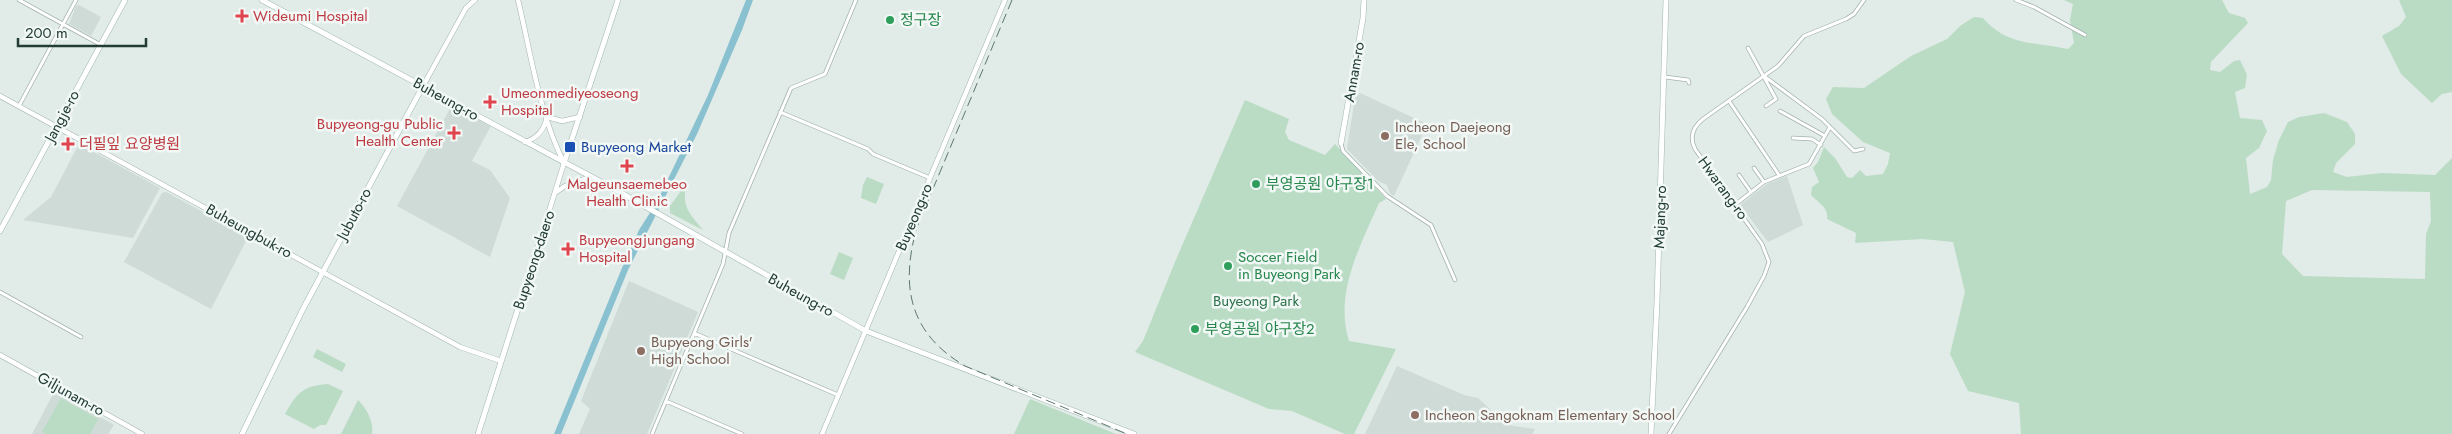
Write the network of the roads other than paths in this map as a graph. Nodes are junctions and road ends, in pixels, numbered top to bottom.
1 (19, 0) edge
2 (76, 0) edge
3 (125, 0) edge
4 (262, 0) edge
5 (475, 0) edge
6 (518, 0) edge
7 (618, 0) edge
8 (856, 0) edge
9 (1005, 0) edge
10 (1364, 0) edge
11 (1666, 0) edge
12 (1864, 0) edge
13 (2016, 0) edge
14 (64, 24) junction
15 (2085, 35) dead end
16 (101, 44) junction
17 (1748, 48) dead end
18 (1764, 76) junction
19 (1665, 77) junction
20 (1689, 82) dead end
21 (423, 86) junction
22 (0, 96) edge
23 (1729, 101) junction
24 (19, 106) junction
25 (1766, 106) dead end
26 (780, 112) junction
27 (1780, 112) dead end
28 (547, 117) junction
29 (580, 117) junction
30 (56, 126) junction
31 (1830, 127) junction
32 (1826, 136) junction
33 (1792, 138) dead end
34 (525, 142) junction
35 (1341, 143) joint
36 (1821, 145) junction
37 (1863, 149) dead end
38 (564, 163) junction
39 (1754, 168) dead end
40 (1739, 175) dead end
41 (1779, 175) junction
42 (590, 177) junction
43 (930, 178) junction
44 (1764, 182) junction
45 (1752, 192) junction
46 (554, 194) junction
47 (1736, 204) junction
48 (546, 221) joint
49 (0, 231) edge
50 (724, 251) junction
51 (322, 272) junction
52 (1455, 280) dead end
53 (0, 292) edge
54 (866, 331) junction
55 (694, 333) junction
56 (81, 337) dead end
57 (0, 355) edge
58 (501, 361) junction
59 (839, 395) junction
60 (666, 402) junction
61 (142, 434) edge
62 (242, 434) edge
63 (478, 434) edge
64 (652, 434) edge
65 (742, 434) edge
66 (822, 434) edge
67 (1134, 434) edge
68 (1651, 434) edge
69 (1669, 434) edge

1 - 14 street
2 - 14 street
3 - 16 main road, Jangje-ro
4 - 21 main road, Buheung-ro
5 - 21 street, Jubuto-ro
6 - 28 street
7 - 29 main road, Bupyeong-daero
8 - 26 street
9 - 43 street, Buyeong-ro
10 - 35 main road, Annam-ro
11 - 19 main road, Majang-ro
12 - 18 street, Hwarang-ro
13 - 15 street
14 - 16 street
14 - 24 street
16 - 30 main road, Jangje-ro
17 - 18 street
18 - 23 street, Hwarang-ro
18 - 25 street
18 - 31 street
19 - 20 street
19 - 68 main road, Majang-ro
21 - 34 main road, Buheung-ro
21 - 51 main road, Jubuto-ro
22 - 24 street, Buheungbuk-ro
23 - 41 street
23 - 47 street, Hwarang-ro
24 - 30 street, Buheungbuk-ro
26 - 43 street
26 - 50 street
27 - 32 street
28 - 29 street
28 - 34 street
28 - 38 street
29 - 38 main road, Bupyeong-daero
30 - 49 main road, Jangje-ro
30 - 51 street, Buheungbuk-ro
31 - 32 street
31 - 37 street
32 - 36 street
33 - 36 street
34 - 38 main road, Buheung-ro
35 - 52 street
36 - 41 street
38 - 42 main road, Buheung-ro
38 - 46 street, Bupyeong-daero
39 - 44 street
40 - 45 street
41 - 44 street
42 - 46 street
42 - 50 main road, Buheung-ro
43 - 54 street, Buyeong-ro
44 - 45 street
45 - 47 street
46 - 48 street, Bupyeong-daero
47 - 69 street, Hwarang-ro
48 - 58 main road, Bupyeong-daero
50 - 54 main road, Buheung-ro
50 - 55 street
51 - 58 street, Buheungbuk-ro
51 - 62 main road, Jubuto-ro
53 - 56 street
54 - 59 street, Buyeong-ro
54 - 67 main road, Buheung-ro
55 - 59 street
55 - 60 street
57 - 61 street, Giljunam-ro
58 - 63 main road, Bupyeong-daero
59 - 66 street, Buyeong-ro
60 - 64 street
60 - 65 street

